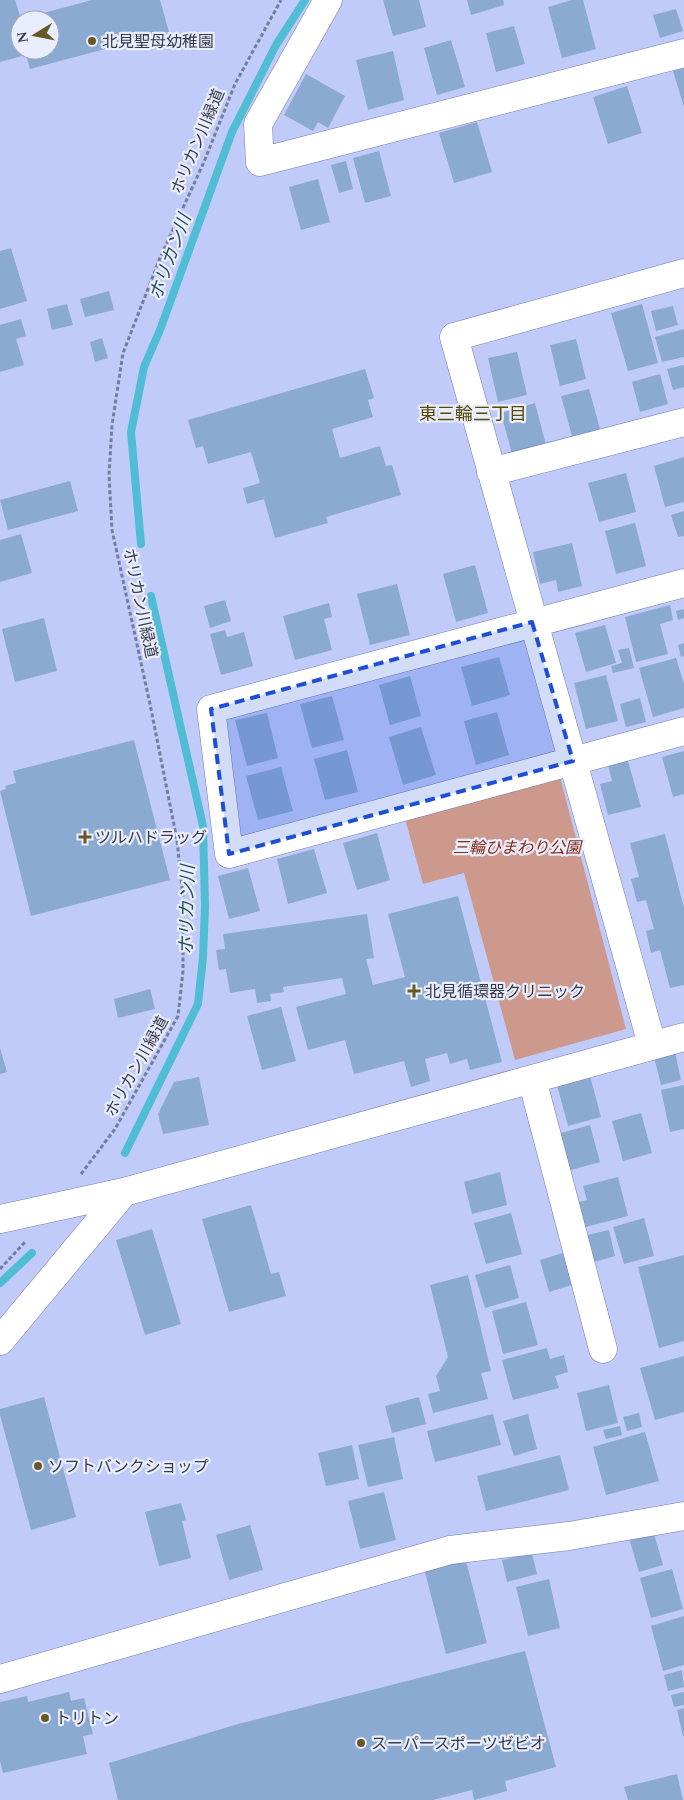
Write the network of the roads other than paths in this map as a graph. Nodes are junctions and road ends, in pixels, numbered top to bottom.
1 (328, 0) edge
2 (684, 53) edge
3 (684, 273) edge
4 (684, 422) edge
5 (491, 472) junction
6 (684, 583) edge
7 (532, 622) junction
8 (684, 731) edge
9 (573, 760) junction
10 (684, 1036) edge
11 (652, 1045) junction
12 (532, 1079) junction
13 (124, 1192) junction
14 (0, 1219) edge
15 (0, 1341) edge
16 (603, 1349) dead end
17 (684, 1516) edge
18 (0, 1678) edge

1 - 2 street
3 - 5 street
4 - 5 street
5 - 7 street
6 - 7 street
7 - 9 street
7 - 9 street
8 - 9 street
9 - 11 street
10 - 11 street
11 - 12 street
12 - 13 street
12 - 16 street
13 - 14 street
13 - 15 street
17 - 18 street

